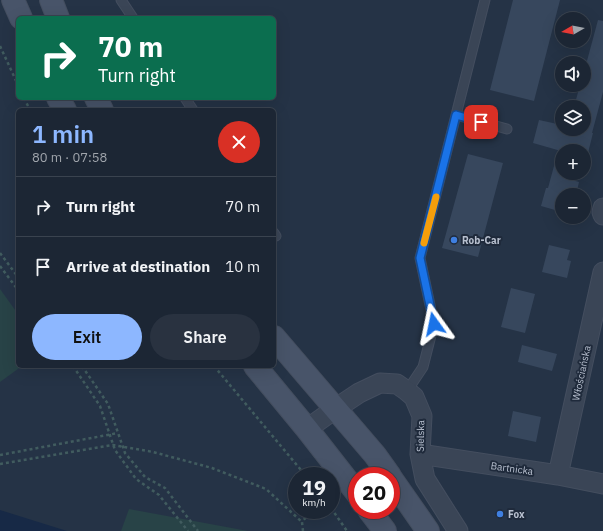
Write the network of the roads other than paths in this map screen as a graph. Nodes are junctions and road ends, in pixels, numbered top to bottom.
1 (13, 0) edge
2 (51, 0) edge
3 (121, 0) edge
4 (485, 0) edge
5 (20, 16) edge
6 (57, 16) edge
7 (132, 16) edge
8 (456, 115) junction
9 (507, 129) dead end
10 (603, 208) edge
11 (603, 215) edge
12 (603, 272) edge
13 (276, 339) edge
14 (257, 368) edge
15 (407, 391) junction
16 (335, 409) junction
17 (307, 429) junction
18 (420, 454) junction
19 (383, 467) edge
20 (558, 475) junction
21 (348, 481) edge
22 (603, 484) edge
23 (400, 491) edge
24 (376, 519) edge
25 (385, 531) edge
26 (428, 531) edge
27 (458, 531) edge

1 - 5 main road
2 - 6 main road
3 - 7 lane
4 - 8 lane
8 - 9 lane
8 - 15 lane
10 - 11 street
12 - 20 street, Włościańska
13 - 16 main road
14 - 17 main road
15 - 16 street
15 - 18 street, Sielska
16 - 17 street
16 - 19 main road
17 - 21 main road
18 - 20 street, Bartnicka
18 - 27 street, Sielska
20 - 22 street, Bartnicka
23 - 26 main road
24 - 25 main road

